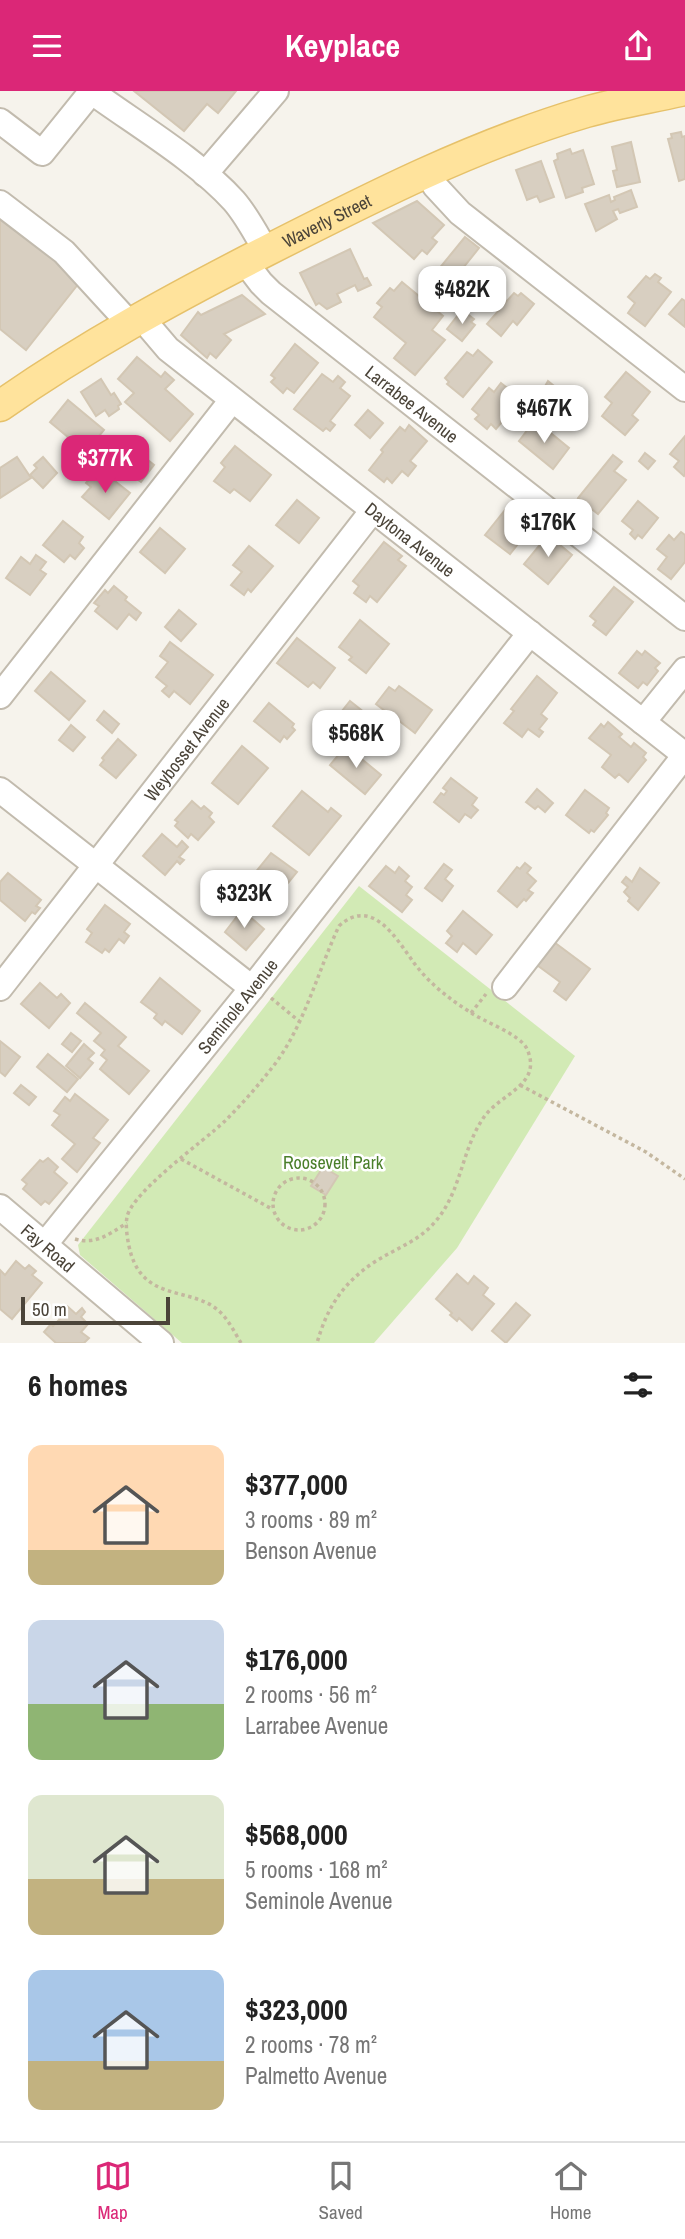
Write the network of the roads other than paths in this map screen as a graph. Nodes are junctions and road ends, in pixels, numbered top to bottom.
1 (92, 91) edge
2 (276, 91) edge
3 (680, 91) edge
4 (0, 121) edge
5 (428, 171) junction
6 (205, 174) junction
7 (0, 203) edge
8 (255, 256) junction
9 (137, 320) junction
10 (685, 389) edge
11 (232, 400) junction
12 (0, 406) edge
13 (373, 510) junction
14 (685, 618) edge
15 (530, 633) junction
16 (685, 670) edge
17 (0, 696) edge
18 (643, 722) junction
19 (685, 755) edge
20 (0, 790) edge
21 (96, 865) junction
22 (253, 986) junction
23 (505, 987) dead end
24 (0, 988) edge
25 (0, 1207) edge
26 (51, 1237) junction
27 (161, 1343) edge

1 - 4 street
1 - 6 street, Larrabee Avenue
2 - 6 street
3 - 5 main road, Waverly Street
5 - 8 main road, Waverly Street
5 - 10 street
6 - 8 street, Larrabee Avenue
7 - 9 street, Daytona Avenue
8 - 9 main road, Waverly Street
8 - 14 street, Larrabee Avenue
9 - 11 street, Daytona Avenue
9 - 12 main road, Waverly Street
11 - 13 street, Daytona Avenue
11 - 17 street
13 - 15 street, Daytona Avenue
13 - 21 street, Weybosset Avenue
15 - 18 street, Daytona Avenue
15 - 22 street, Seminole Avenue
16 - 18 street
18 - 19 street, Daytona Avenue
19 - 23 street
20 - 21 street
21 - 22 street
21 - 24 street, Weybosset Avenue
22 - 26 street, Seminole Avenue
25 - 26 street, Fay Road
26 - 27 street, Fay Road

